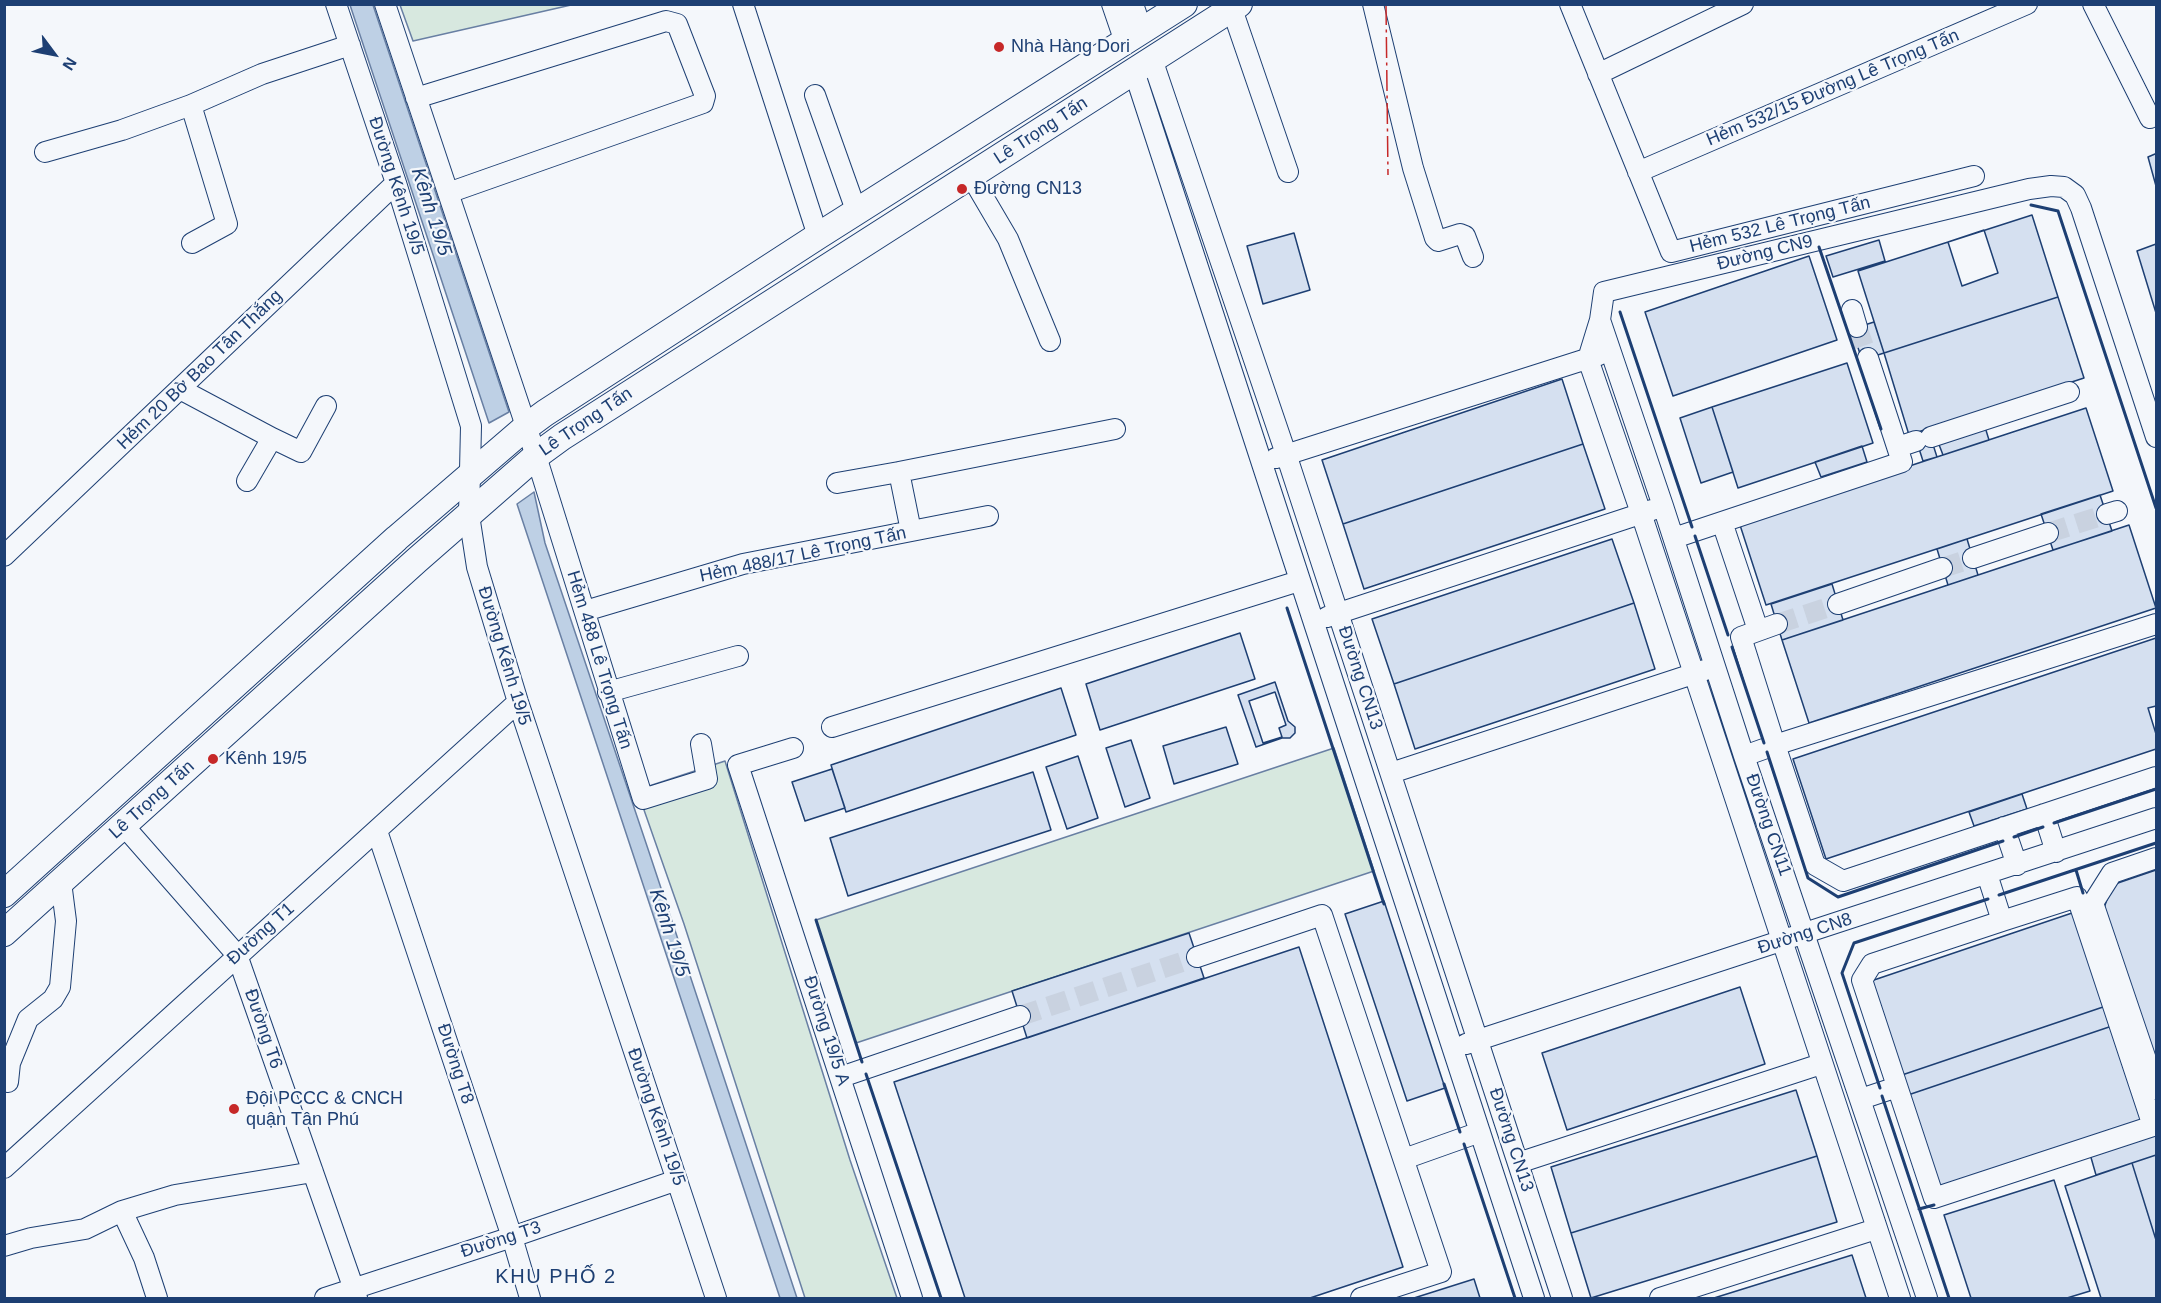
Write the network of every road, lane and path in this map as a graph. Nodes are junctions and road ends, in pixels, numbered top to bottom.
1 (336, 4) edge
2 (385, 4) edge
3 (743, 4) edge
4 (1112, 4) edge
5 (1133, 4) edge
6 (1184, 4) edge
7 (1374, 4) edge
8 (1570, 4) edge
9 (1743, 4) edge
10 (2028, 4) edge
11 (2092, 4) edge
12 (1235, 7) edge
13 (1133, 36) junction
14 (350, 45) junction
15 (1143, 65) junction
16 (1598, 74) junction
17 (815, 95) dead end
18 (416, 98) junction
19 (191, 105) junction
20 (2150, 118) dead end
21 (45, 152) dead end
22 (1288, 172) dead end
23 (1638, 172) junction
24 (971, 176) junction
25 (1974, 176) dead end
26 (396, 183) junction
27 (448, 193) junction
28 (858, 213) junction
29 (818, 236) junction
30 (192, 243) dead end
31 (1473, 257) dead end
32 (1600, 320) junction
33 (1050, 341) dead end
34 (1610, 351) junction
35 (1868, 358) tunnel mouth
36 (1588, 359) junction
37 (1259, 376) junction
38 (1237, 385) junction
39 (180, 390) junction
40 (2069, 392) dead end
41 (326, 406) dead end
42 (526, 427) junction
43 (1115, 429) dead end
44 (2157, 437) edge
45 (272, 438) junction
46 (1915, 442) junction
47 (1286, 454) junction
48 (536, 456) junction
49 (1263, 463) junction
50 (899, 472) junction
51 (469, 476) junction
52 (248, 481) dead end
53 (837, 483) dead end
54 (1663, 506) junction
55 (1641, 513) junction
56 (469, 515) junction
57 (988, 516) dead end
58 (1722, 522) junction
59 (911, 531) junction
60 (2048, 533) tunnel mouth
61 (1674, 538) junction
62 (4, 556) edge
63 (1973, 558) tunnel mouth
64 (1942, 568) tunnel mouth
65 (1299, 581) junction
66 (1838, 604) tunnel mouth
67 (585, 611) junction
68 (1338, 613) junction
69 (1313, 622) junction
70 (1777, 624) tunnel mouth
71 (2156, 624) edge
72 (1749, 634) junction
73 (1709, 647) junction
74 (738, 656) dead end
75 (1715, 667) junction
76 (1693, 674) junction
77 (608, 692) junction
78 (518, 702) junction
79 (832, 727) dead end
80 (701, 744) dead end
81 (1775, 745) junction
82 (793, 748) dead end
83 (1744, 756) junction
84 (1391, 773) junction
85 (2157, 777) edge
86 (104, 803) junction
87 (2044, 814) junction
88 (2157, 818) edge
89 (124, 826) junction
90 (2004, 828) junction
91 (378, 831) junction
92 (2056, 852) junction
93 (2157, 858) edge
94 (2017, 865) junction
95 (1987, 874) junction
96 (61, 882) junction
97 (4, 894) edge
98 (2002, 921) junction
99 (4, 933) edge
100 (1805, 933) junction
101 (1781, 942) junction
102 (237, 955) junction
103 (1197, 957) tunnel mouth
104 (1020, 1016) tunnel mouth
105 (1479, 1040) junction
106 (1452, 1049) junction
107 (1821, 1065) junction
108 (841, 1077) junction
109 (8, 1082) dead end
110 (1897, 1087) junction
111 (2157, 1089) edge
112 (1861, 1099) junction
113 (1480, 1132) junction
114 (1404, 1159) junction
115 (1518, 1163) junction
116 (4, 1168) edge
117 (314, 1172) junction
118 (677, 1180) junction
119 (122, 1211) junction
120 (1876, 1229) junction
121 (512, 1237) junction
122 (4, 1246) edge
123 (356, 1294) edge
124 (157, 1299) edge
125 (325, 1299) edge
126 (530, 1299) edge
127 (716, 1299) edge
128 (912, 1299) edge
129 (1361, 1299) edge
130 (1534, 1299) edge
131 (1562, 1299) edge
132 (1660, 1299) edge
133 (1900, 1299) edge
134 (1927, 1299) edge

1 - 14 street, Đường Kênh 19/5
2 - 18 street
3 - 29 street
4 - 13 street
5 - 13 street
6 - 13 main road, Lê Trọng Tấn
7 - 31 street
8 - 16 street, Hẻm 532 Lê Trọng Tấn
9 - 16 street
10 - 23 street, Hẻm 532/15 Đường Lê Trọng Tấn
11 - 20 street
12 - 15 main road, Lê Trọng Tấn
12 - 22 street
13 - 15 main road
13 - 28 main road, Lê Trọng Tấn
14 - 19 street
14 - 26 street, Đường Kênh 19/5
15 - 24 main road, Lê Trọng Tấn
15 - 37 street, Đường CN13
15 - 38 street, Đường CN13
16 - 23 street, Hẻm 532 Lê Trọng Tấn
17 - 28 street
18 - 27 street
18 - 27 street
19 - 21 street
19 - 30 street
23 - 25 street, Hẻm 532 Lê Trọng Tấn
24 - 33 street
24 - 48 main road, Lê Trọng Tấn
26 - 39 street, Hẻm 20 Bờ Bao Tân Thắng
26 - 51 street, Đường Kênh 19/5
27 - 42 street
28 - 29 main road, Lê Trọng Tấn
29 - 42 main road, Lê Trọng Tấn
32 - 34 street, Đường CN11
32 - 36 street, Đường CN9
32 - 44 street, Đường CN9
34 - 36 street
34 - 54 street, Đường CN11
35 - 46 street
36 - 47 street
36 - 55 street, Đường CN11
37 - 38 street
37 - 47 street, Đường CN13
38 - 49 street, Đường CN13
39 - 45 street
39 - 62 street, Hẻm 20 Bờ Bao Tân Thắng
40 - 46 street
41 - 45 street
42 - 48 street
42 - 51 main road, Lê Trọng Tấn
43 - 50 street
45 - 52 street
46 - 58 street
47 - 49 street
47 - 68 street, Đường CN13
48 - 56 main road, Lê Trọng Tấn
48 - 67 street, Hẻm 488 Lê Trọng Tấn
49 - 65 street, Đường CN13
50 - 53 street
50 - 59 street
51 - 56 street, Đường Kênh 19/5
51 - 86 main road, Lê Trọng Tấn
54 - 55 street
54 - 61 street, Đường CN11
55 - 68 street
55 - 76 street, Đường CN11
56 - 78 street, Đường Kênh 19/5
56 - 89 main road, Lê Trọng Tấn
57 - 59 street, Hẻm 488/17 Lê Trọng Tấn
58 - 61 street
58 - 72 street
59 - 67 street, Hẻm 488/17 Lê Trọng Tấn
60 - 63 street
61 - 73 street, Đường CN11
64 - 66 street
65 - 69 street, Đường CN13
65 - 79 street
67 - 77 street, Hẻm 488 Lê Trọng Tấn
68 - 69 street
68 - 84 street, Đường CN13
69 - 106 street, Đường CN13
70 - 72 street
71 - 81 street
72 - 73 street
72 - 81 street
73 - 75 street, Đường CN11
74 - 77 street
75 - 76 street
75 - 83 street, Đường CN11
76 - 84 street
76 - 101 street, Đường CN11
77 - 80 street, Hẻm 488 Lê Trọng Tấn
78 - 91 street, Đường T1
78 - 118 street, Đường Kênh 19/5
81 - 83 street
81 - 90 street
82 - 108 street, Đường 19/5 A
83 - 100 street, Đường CN11
84 - 105 street, Đường CN13
85 - 87 street
86 - 89 main road
86 - 97 main road, Lê Trọng Tấn
87 - 90 street
87 - 92 street
88 - 92 street, Đường CN8
89 - 96 main road, Lê Trọng Tấn
89 - 102 street, Đường T6
90 - 94 street
91 - 102 street, Đường T1
91 - 121 street, Đường T8
92 - 94 street, Đường CN8
93 - 111 street
94 - 95 street, Đường CN8
95 - 98 street
95 - 100 street, Đường CN8
96 - 99 main road, Lê Trọng Tấn
96 - 109 street
98 - 110 street
98 - 110 street
100 - 101 street, Đường CN8
100 - 112 street, Đường CN11
101 - 105 street, Đường CN8
101 - 107 street, Đường CN11
102 - 116 street, Đường T1
102 - 117 street, Đường T6
103 - 114 street
104 - 108 street
105 - 106 street, Đường CN8
105 - 115 street, Đường CN13
106 - 113 street, Đường CN13
107 - 115 street
107 - 120 street, Đường CN11
108 - 128 street, Đường 19/5 A
110 - 112 street
112 - 134 street, Đường CN11
113 - 114 street
113 - 130 street, Đường CN13
114 - 129 street
115 - 131 street, Đường CN13
117 - 119 street
117 - 123 street, Đường T6
118 - 121 street, Đường T3
118 - 127 street, Đường Kênh 19/5
119 - 122 street
119 - 124 street
120 - 132 street
120 - 133 street, Đường CN11
121 - 123 street, Đường T3
121 - 126 street, Đường T8
123 - 125 street, Đường T3

